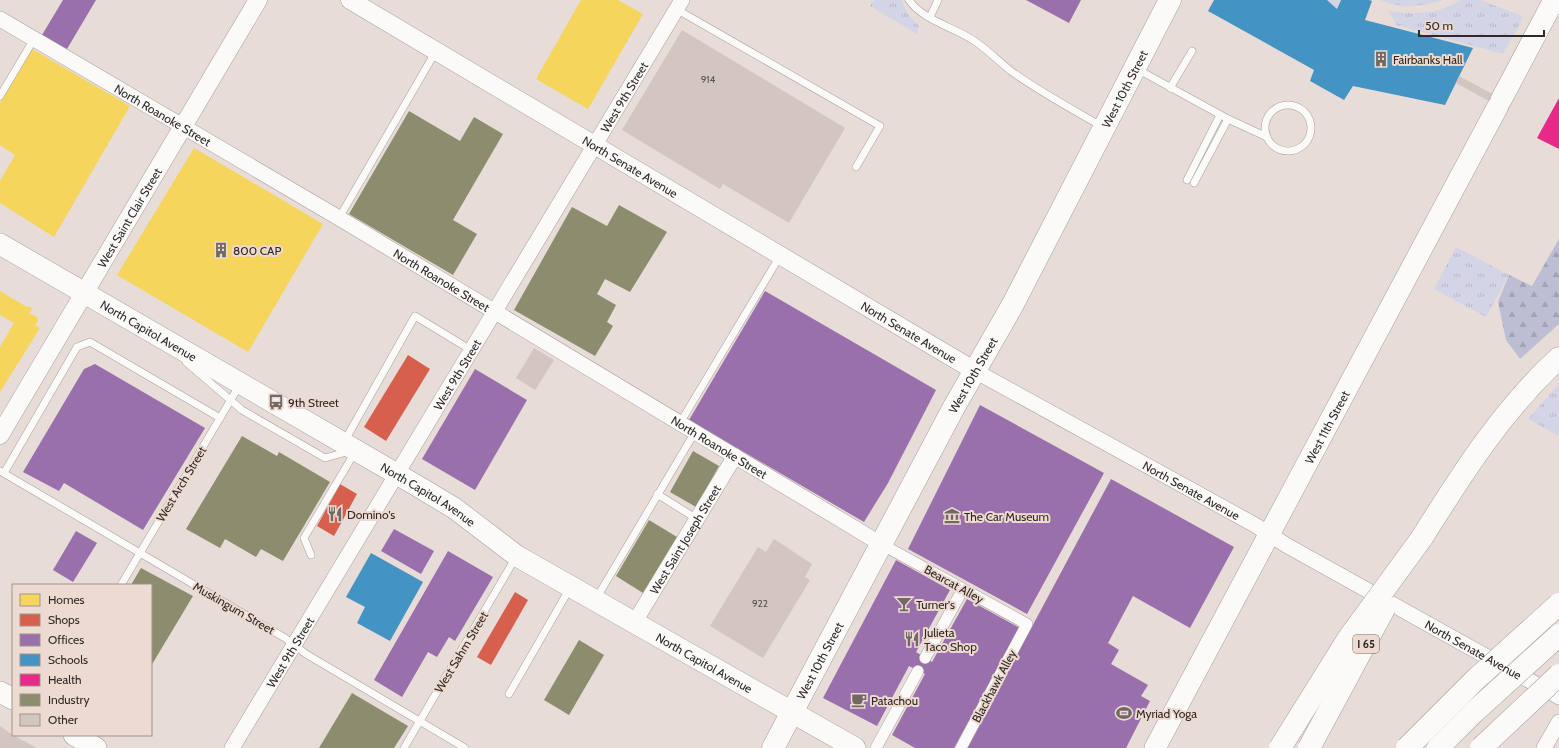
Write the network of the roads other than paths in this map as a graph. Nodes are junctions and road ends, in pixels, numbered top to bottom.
1 (258, 0) edge
2 (350, 0) edge
3 (909, 0) edge
4 (938, 0) edge
5 (1170, 0) edge
6 (1554, 0) edge
7 (679, 4) edge
8 (930, 17) junction
9 (0, 19) edge
10 (34, 39) junction
11 (436, 51) junction
12 (1192, 51) dead end
13 (1135, 68) junction
14 (1170, 88) junction
15 (0, 96) edge
16 (1220, 115) junction
17 (1228, 119) junction
18 (183, 127) junction
19 (1105, 128) junction
20 (1267, 137) junction
21 (594, 145) junction
22 (856, 167) dead end
23 (338, 218) junction
24 (0, 244) edge
25 (780, 255) junction
26 (84, 293) junction
27 (494, 312) junction
28 (157, 336) junction
29 (472, 350) junction
30 (1559, 358) edge
31 (975, 371) junction
32 (241, 383) junction
33 (230, 401) junction
34 (220, 418) junction
35 (680, 423) junction
36 (695, 432) junction
37 (0, 435) edge
38 (350, 446) junction
39 (735, 456) junction
40 (2, 472) edge
41 (397, 474) junction
42 (657, 494) junction
43 (697, 519) junction
44 (1269, 534) junction
45 (1421, 539) junction
46 (881, 544) junction
47 (140, 553) junction
48 (311, 555) dead end
49 (517, 556) junction
50 (122, 584) edge
51 (571, 587) junction
52 (963, 589) junction
53 (595, 601) junction
54 (1559, 604) edge
55 (634, 623) junction
56 (1027, 624) joint
57 (1559, 635) edge
58 (294, 645) junction
59 (925, 658) dead end
60 (918, 671) dead end
61 (1559, 675) edge
62 (0, 692) edge
63 (509, 694) dead end
64 (1559, 697) edge
65 (12, 698) edge
66 (792, 713) junction
67 (420, 721) junction
68 (1559, 722) edge
69 (76, 736) edge
70 (96, 748) edge
71 (232, 748) edge
72 (404, 748) edge
73 (465, 748) edge
74 (773, 748) edge
75 (855, 748) edge
76 (876, 748) edge
77 (961, 748) edge
78 (1155, 748) edge
79 (1280, 748) edge
80 (1309, 748) edge
81 (1407, 748) edge
82 (1438, 748) edge
83 (1481, 748) edge
84 (1544, 748) edge

1 - 18 street, West Saint Clair Street
2 - 11 street, North Senate Avenue
3 - 8 lane
4 - 8 lane
5 - 13 main road, West 10th Street
6 - 44 main road, West 11th Street
7 - 21 street, West 9th Street
7 - 22 lane
8 - 19 lane
9 - 10 street, North Roanoke Street
10 - 15 lane
10 - 18 street, North Roanoke Street
11 - 21 street, North Senate Avenue
11 - 23 lane
12 - 14 lane
13 - 14 lane
13 - 19 main road, West 10th Street
14 - 16 lane
16 - 17 lane
16 - 17 lane
17 - 20 lane
18 - 23 street, North Roanoke Street
18 - 26 street, West Saint Clair Street
19 - 31 main road, West 10th Street
20 - 20 lane
21 - 25 street, North Senate Avenue
21 - 27 street, West 9th Street
23 - 27 street, North Roanoke Street
24 - 26 main road, North Capitol Avenue
25 - 31 street, North Senate Avenue
25 - 35 lane
26 - 28 main road, North Capitol Avenue
26 - 37 street, West Saint Clair Street
27 - 29 street, West 9th Street
27 - 35 street, North Roanoke Street
28 - 32 main road, North Capitol Avenue
28 - 33 lane
29 - 38 lane
29 - 41 street, West 9th Street
30 - 45 main road, I 65
31 - 44 street, North Senate Avenue
31 - 46 main road, West 10th Street
32 - 33 lane, West Arch Street
32 - 38 main road, North Capitol Avenue
33 - 34 lane, West Arch Street
33 - 38 lane
34 - 40 lane
34 - 47 lane, West Arch Street
35 - 36 street, North Roanoke Street
36 - 39 street, North Roanoke Street
36 - 42 lane
38 - 41 main road, North Capitol Avenue
38 - 48 lane
39 - 43 street, West Saint Joseph Street
39 - 46 street, North Roanoke Street
40 - 47 lane, Muskingum Street
41 - 49 main road, North Capitol Avenue
41 - 58 street, West 9th Street
42 - 43 lane
42 - 53 lane
43 - 55 street, West Saint Joseph Street
44 - 64 street, North Senate Avenue
44 - 78 main road, West 11th Street
45 - 79 main road, bridge
45 - 80 main road, I 65, bridge
46 - 52 street, Bearcat Alley
46 - 66 main road, West 10th Street
47 - 50 lane, West Arch Street
47 - 58 lane, Muskingum Street
49 - 51 main road, North Capitol Avenue
49 - 67 lane, West Sahm Street
51 - 53 main road, North Capitol Avenue
51 - 63 lane
52 - 56 street, Bearcat Alley
52 - 59 street
53 - 55 main road, North Capitol Avenue
54 - 81 main road, bridge
55 - 66 main road, North Capitol Avenue
56 - 77 street, Blackhawk Alley
57 - 82 main road, bridge
58 - 67 lane, Muskingum Street
58 - 71 street, West 9th Street
60 - 76 street
61 - 83 main road, bridge
62 - 65 main road
66 - 74 main road, West 10th Street
66 - 75 main road, North Capitol Avenue
67 - 72 lane, West Sahm Street
67 - 73 lane, Muskingum Street
68 - 84 street
69 - 70 main road

